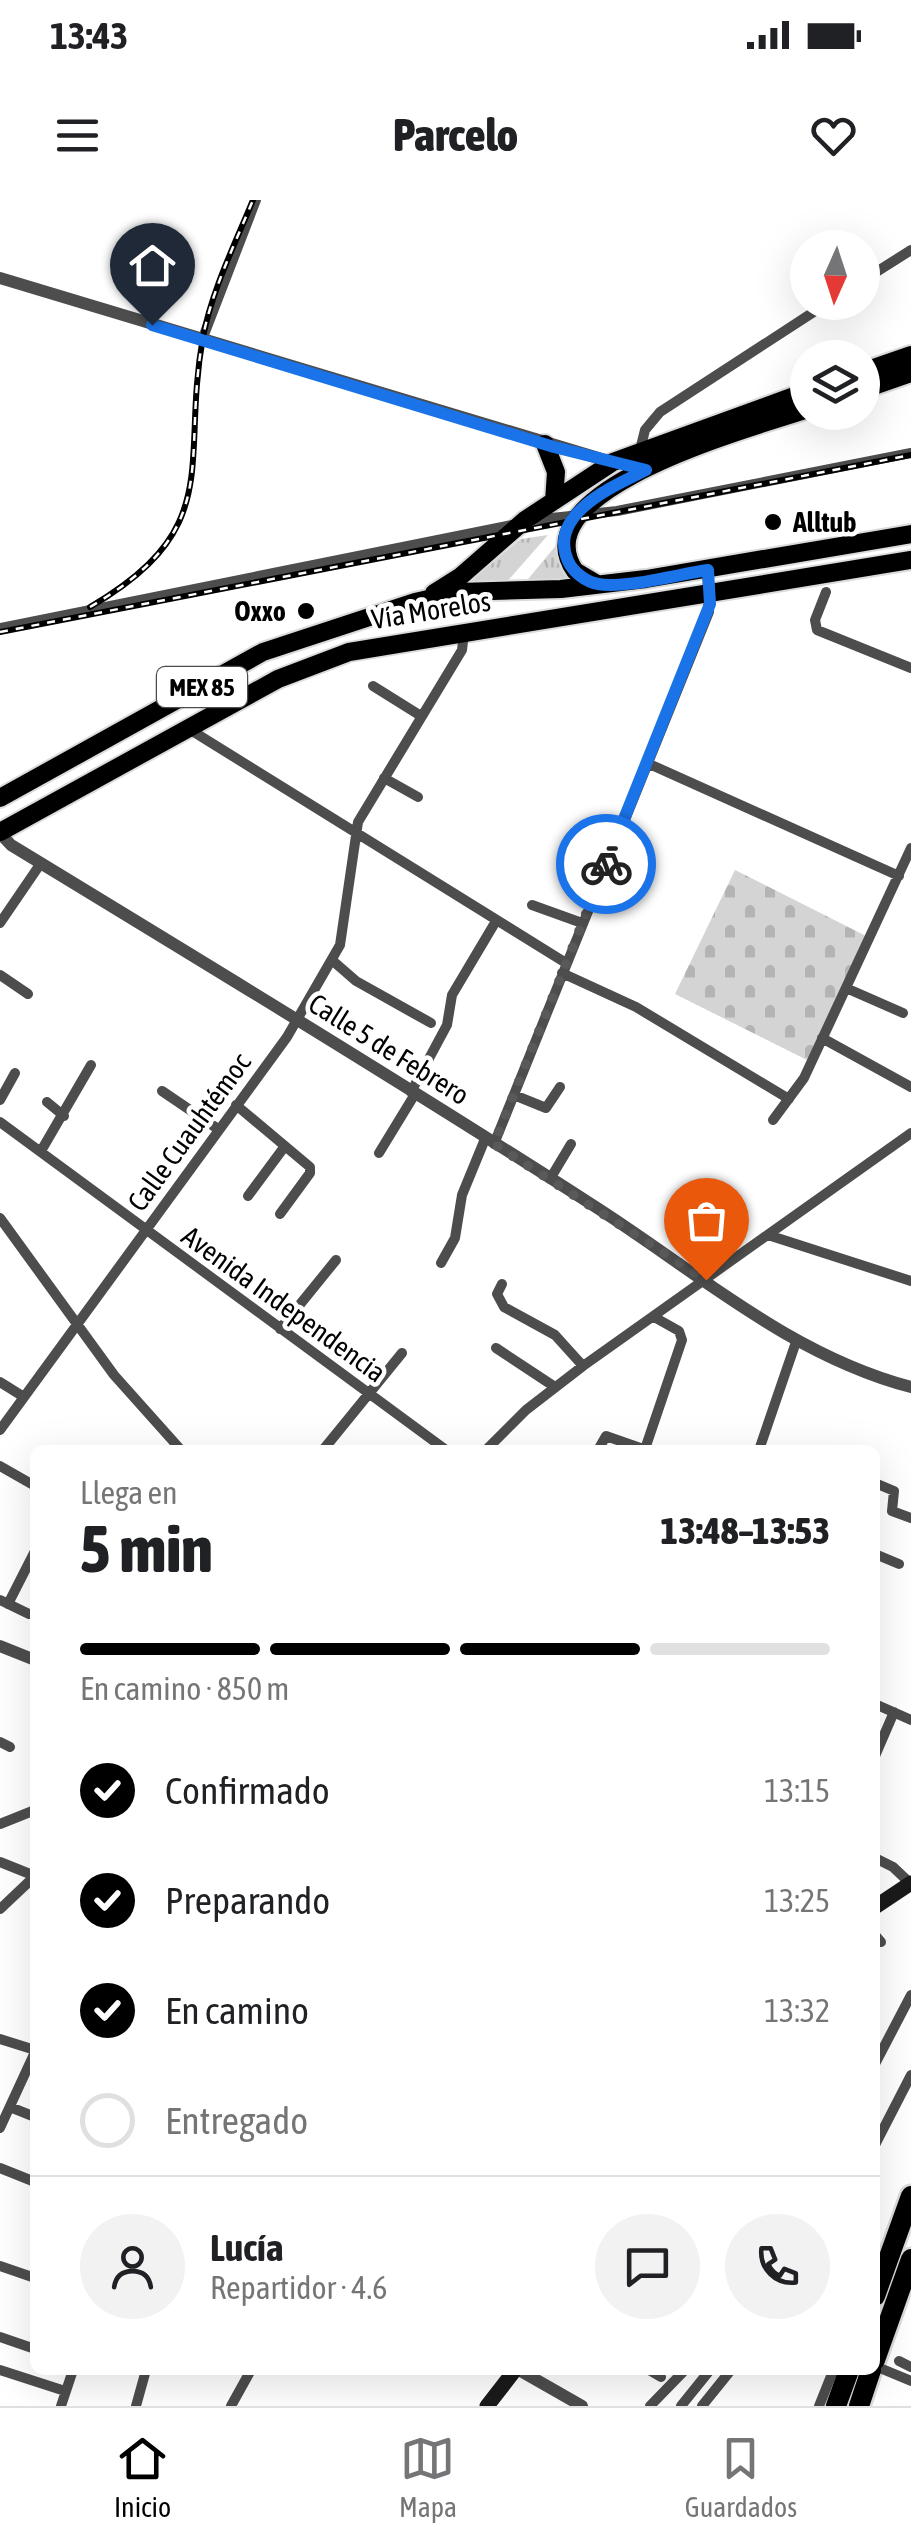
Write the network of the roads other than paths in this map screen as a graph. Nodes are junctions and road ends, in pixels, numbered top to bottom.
1 (256, 200) edge
2 (911, 250) edge
3 (880, 270) edge
4 (0, 278) edge
5 (801, 320) edge
6 (202, 340) junction
7 (911, 355) edge
8 (880, 366) edge
9 (911, 373) edge
10 (880, 384) edge
11 (790, 397) edge
12 (790, 416) edge
13 (546, 444) junction
14 (640, 450) junction
15 (911, 453) edge
16 (613, 462) junction
17 (646, 470) junction
18 (554, 501) junction
19 (576, 515) junction
20 (525, 520) junction
21 (911, 534) edge
22 (911, 560) edge
23 (708, 570) junction
24 (600, 585) junction
25 (826, 592) dead end
26 (710, 595) junction
27 (415, 602) junction
28 (0, 628) edge
29 (464, 632) junction
30 (911, 668) edge
31 (372, 686) dead end
32 (422, 716) junction
33 (189, 729) junction
34 (647, 763) junction
35 (384, 778) junction
36 (418, 797) dead end
37 (0, 798) edge
38 (0, 832) edge
39 (354, 835) junction
40 (911, 848) edge
41 (41, 863) junction
42 (899, 876) junction
43 (532, 905) dead end
44 (496, 921) junction
45 (0, 922) edge
46 (582, 923) junction
47 (333, 962) junction
48 (564, 968) junction
49 (0, 975) edge
50 (846, 988) junction
51 (28, 994) dead end
52 (904, 1013) dead end
53 (298, 1022) junction
54 (431, 1023) dead end
55 (822, 1038) junction
56 (91, 1065) dead end
57 (15, 1073) dead end
58 (560, 1087) dead end
59 (911, 1088) edge
60 (162, 1091) dead end
61 (413, 1093) junction
62 (514, 1095) junction
63 (789, 1099) junction
64 (0, 1100) edge
65 (46, 1102) dead end
66 (236, 1105) junction
67 (64, 1116) junction
68 (773, 1120) dead end
69 (0, 1122) edge
70 (218, 1129) junction
71 (911, 1133) edge
72 (490, 1142) junction
73 (570, 1144) dead end
74 (285, 1146) junction
75 (41, 1152) junction
76 (378, 1152) dead end
77 (550, 1179) junction
78 (248, 1196) dead end
79 (280, 1214) dead end
80 (0, 1218) edge
81 (145, 1230) junction
82 (768, 1235) junction
83 (336, 1260) dead end
84 (441, 1263) dead end
85 (706, 1280) junction
86 (911, 1281) edge
87 (502, 1284) dead end
88 (654, 1316) junction
89 (76, 1326) junction
90 (280, 1329) junction
91 (796, 1342) junction
92 (496, 1348) dead end
93 (402, 1354) dead end
94 (583, 1366) junction
95 (0, 1382) edge
96 (555, 1387) junction
97 (911, 1387) edge
98 (367, 1393) junction
99 (24, 1397) junction
100 (0, 1430) edge
101 (177, 1445) edge
102 (326, 1445) edge
103 (439, 1445) edge
104 (491, 1445) edge
105 (601, 1445) edge
106 (632, 1445) edge
107 (648, 1445) edge
108 (760, 1445) edge
109 (0, 1466) edge
110 (30, 1483) edge
111 (880, 1485) edge
112 (911, 1518) edge
113 (880, 1556) edge
114 (30, 1559) edge
115 (898, 1564) dead end
116 (4, 1602) edge
117 (29, 1614) dead end
118 (0, 1646) edge
119 (30, 1658) edge
120 (880, 1706) edge
121 (894, 1712) junction
122 (911, 1720) edge
123 (880, 1744) edge
124 (30, 1812) edge
125 (0, 1824) edge
126 (880, 1860) edge
127 (0, 1862) edge
128 (30, 1874) edge
129 (30, 1881) edge
130 (911, 1884) edge
131 (880, 1904) edge
132 (0, 1909) edge
133 (911, 1995) edge
134 (0, 2039) edge
135 (30, 2049) edge
136 (880, 2054) edge
137 (30, 2062) edge
138 (911, 2075) edge
139 (10, 2107) junction
140 (30, 2115) edge
141 (0, 2128) edge
142 (880, 2134) edge
143 (0, 2168) edge
144 (30, 2180) edge
145 (911, 2196) edge
146 (911, 2259) edge
147 (0, 2266) edge
148 (30, 2276) edge
149 (880, 2282) edge
150 (0, 2337) edge
151 (30, 2347) edge
152 (880, 2357) edge
153 (898, 2361) dead end
154 (880, 2367) edge
155 (911, 2367) edge
156 (0, 2370) edge
157 (71, 2375) edge
158 (145, 2375) edge
159 (247, 2375) edge
160 (513, 2375) edge
161 (526, 2375) edge
162 (657, 2375) edge
163 (680, 2375) edge
164 (706, 2375) edge
165 (727, 2375) edge
166 (831, 2375) edge
167 (847, 2375) edge
168 (873, 2375) edge
169 (661, 2377) dead end
170 (911, 2382) edge
171 (66, 2391) junction
172 (705, 2403) edge
173 (60, 2406) edge
174 (136, 2406) edge
175 (230, 2406) edge
176 (487, 2406) edge
177 (582, 2406) edge
178 (650, 2406) edge
179 (681, 2406) edge
180 (720, 2406) edge
181 (819, 2406) edge
182 (836, 2406) edge
183 (859, 2406) edge

1 - 6 street
2 - 3 street
4 - 6 street
5 - 14 street
6 - 13 street
7 - 8 main road
9 - 10 main road
11 - 14 main road
12 - 17 main road
13 - 16 street
13 - 18 main road
14 - 16 main road
15 - 19 street
16 - 17 street
16 - 18 main road
17 - 19 main road
18 - 20 main road
19 - 20 street
19 - 24 main road
20 - 27 main road
20 - 28 street
21 - 23 main road, Vía Morelos / MEX 85
22 - 26 main road, Vía Morelos / MEX 85
23 - 24 main road, Vía Morelos / MEX 85
23 - 26 street
24 - 27 main road, Vía Morelos / MEX 85
25 - 30 street
26 - 29 main road, Vía Morelos / MEX 85
26 - 34 street
27 - 37 main road, Vía Morelos / MEX 85
29 - 32 street
29 - 33 main road, Vía Morelos / MEX 85
31 - 32 street
32 - 35 street
33 - 38 main road, Vía Morelos / MEX 85
33 - 39 street
34 - 42 street
34 - 46 street
35 - 36 street
35 - 39 street
38 - 41 street, Calle 5 de Febrero
39 - 44 street
39 - 47 street, Calle Cuauhtémoc
40 - 42 street
41 - 45 street
41 - 53 street, Calle 5 de Febrero
42 - 50 street
43 - 46 street
44 - 48 street
44 - 61 street
46 - 48 street
47 - 53 street, Calle Cuauhtémoc
47 - 54 street
48 - 62 street
48 - 63 street
49 - 51 street
50 - 52 street
50 - 55 street
53 - 61 street, Calle 5 de Febrero
53 - 66 street, Calle Cuauhtémoc
55 - 59 street
55 - 63 street
56 - 67 street
57 - 64 street
58 - 62 street
60 - 70 street
61 - 72 street, Calle 5 de Febrero
61 - 76 street
62 - 72 street
63 - 68 street
65 - 67 street
66 - 70 street, Calle Cuauhtémoc
66 - 74 street
67 - 75 street
69 - 75 street, Avenida Independencia
70 - 81 street, Calle Cuauhtémoc
71 - 82 street
72 - 77 street, Calle 5 de Febrero
72 - 84 street
73 - 77 street
74 - 78 street
74 - 79 street
75 - 81 street, Avenida Independencia
77 - 85 street, Calle 5 de Febrero
80 - 89 street
81 - 89 street, Calle Cuauhtémoc
81 - 90 street, Avenida Independencia
82 - 85 street
82 - 86 street
83 - 90 street
85 - 88 street
85 - 91 street, Calle 5 de Febrero
87 - 94 street
88 - 94 street
88 - 107 street
89 - 99 street, Calle Cuauhtémoc
89 - 101 street
90 - 98 street, Avenida Independencia
91 - 97 street, Calle 5 de Febrero
91 - 108 street
92 - 96 street
93 - 98 street
94 - 96 street
95 - 99 street
96 - 104 street
98 - 102 street
98 - 103 street, Avenida Independencia
99 - 100 street, Calle Cuauhtémoc
105 - 106 street
109 - 110 street
111 - 112 street
113 - 115 street
114 - 116 street
116 - 117 street
118 - 119 street
120 - 121 street
121 - 122 street
121 - 123 street
124 - 125 street
126 - 130 street
127 - 128 street
129 - 132 street
130 - 131 main road
133 - 136 street
134 - 135 street
137 - 139 street
138 - 142 street
139 - 140 street
139 - 141 street
143 - 144 street
145 - 149 highway
146 - 152 highway
147 - 148 street
150 - 151 street
153 - 155 street
154 - 170 street
156 - 171 street
157 - 171 street
158 - 174 street
159 - 175 street
160 - 176 main road
161 - 177 street
162 - 169 street
163 - 178 street
164 - 179 street
165 - 172 street
166 - 181 street
167 - 182 highway
168 - 183 highway
171 - 173 street
172 - 180 street

